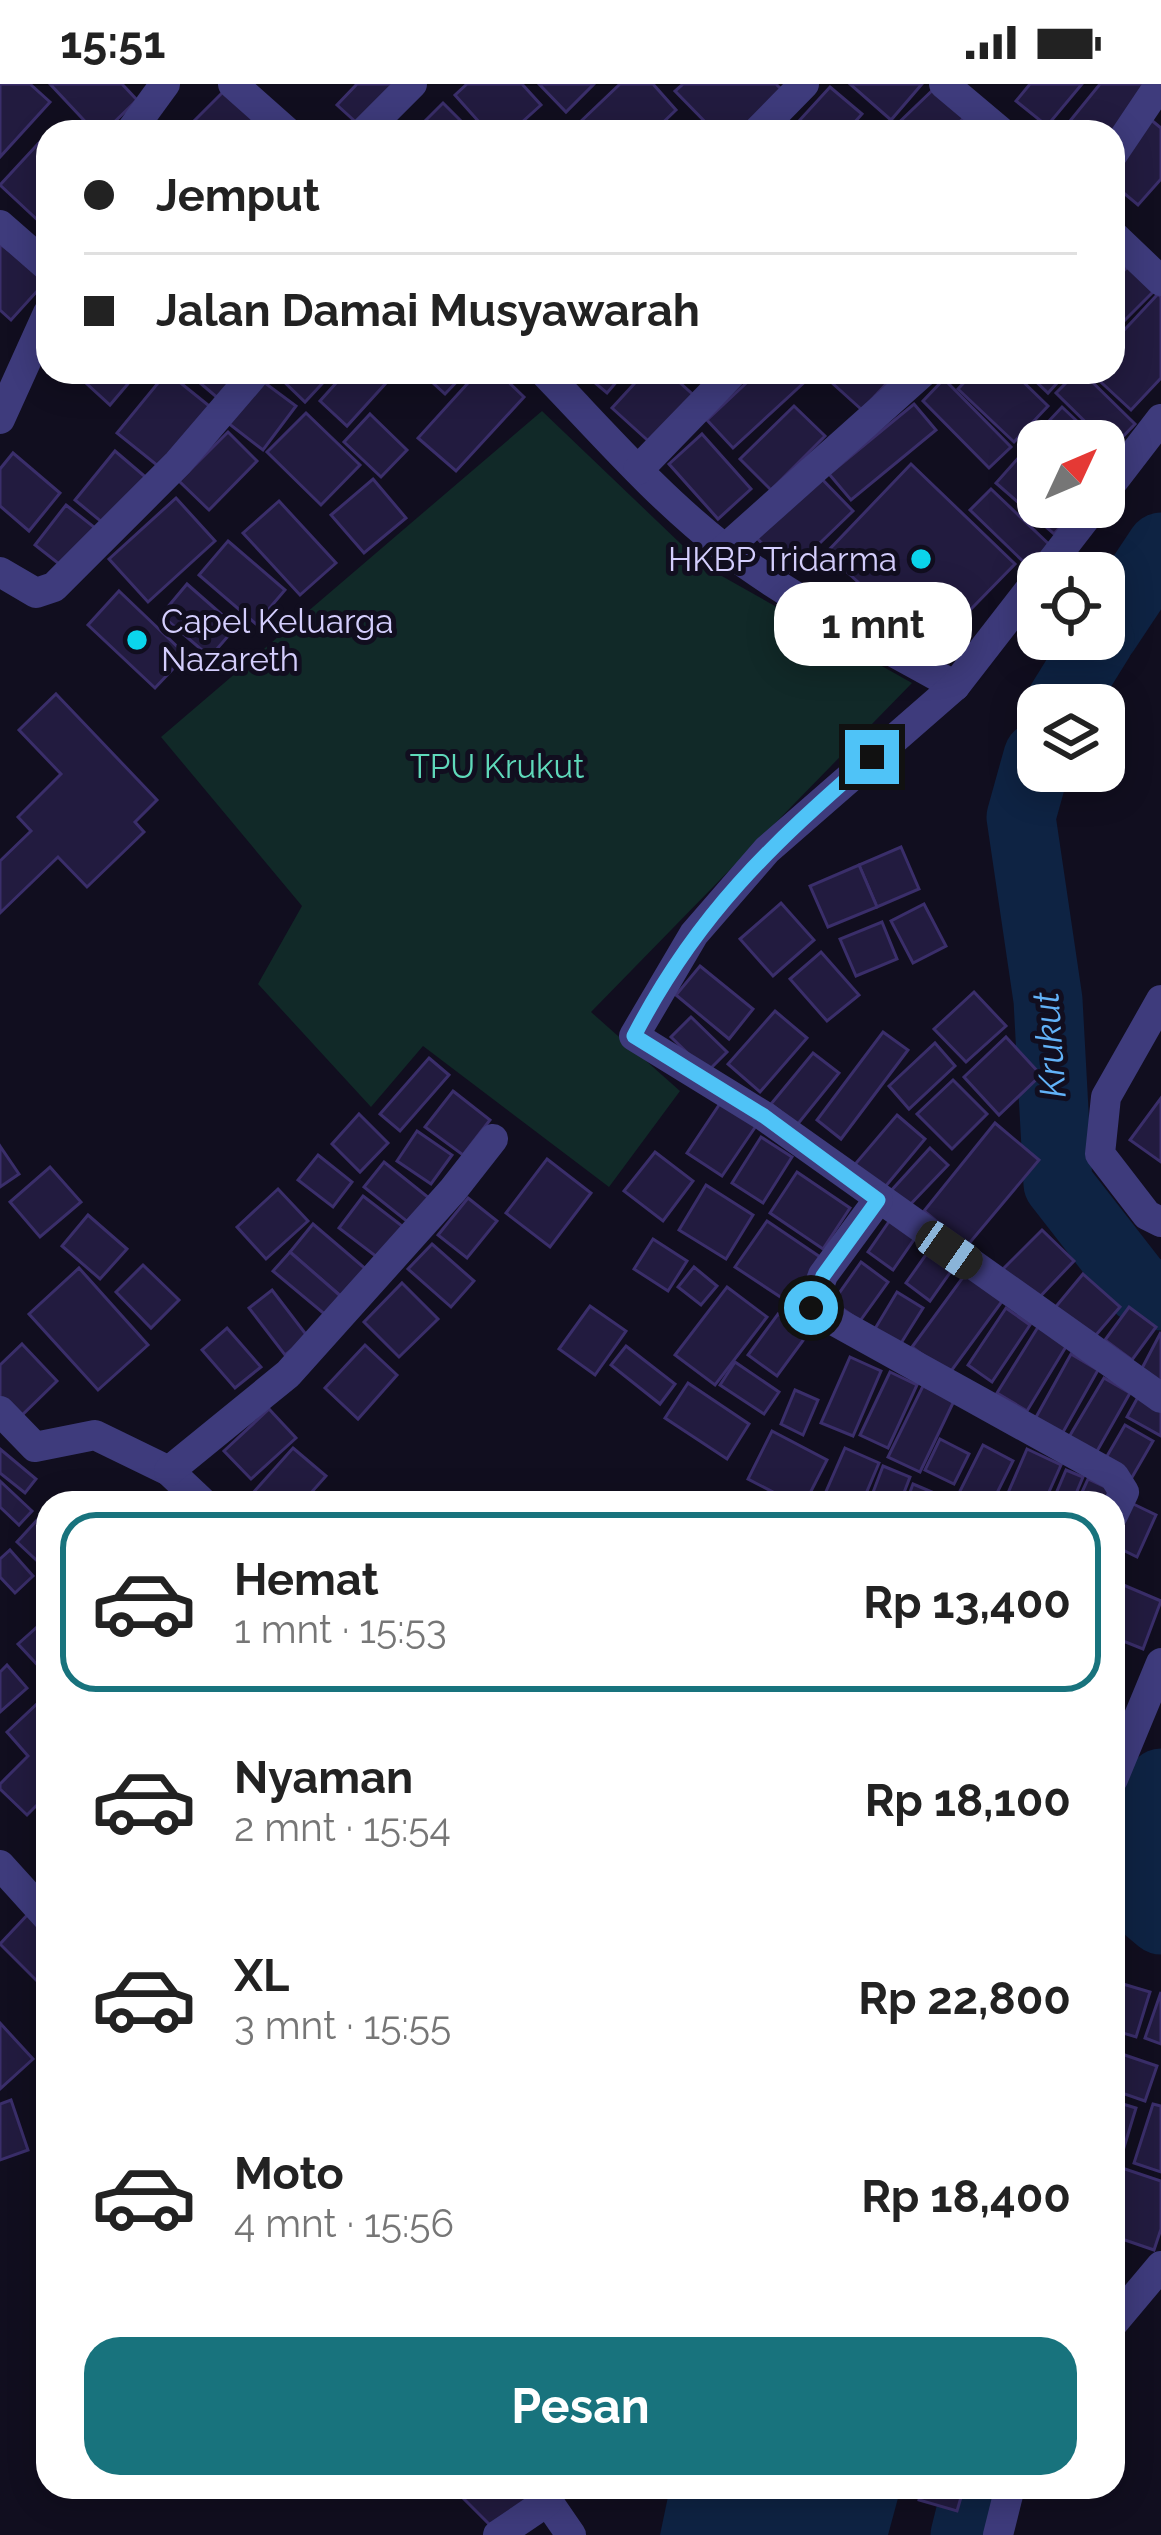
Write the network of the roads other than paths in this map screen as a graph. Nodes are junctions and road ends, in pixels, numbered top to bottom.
1 (165, 84) edge
2 (232, 84) edge
3 (412, 84) edge
4 (804, 84) edge
5 (944, 84) edge
6 (1160, 84) edge
7 (139, 120) edge
8 (273, 120) edge
9 (376, 120) edge
10 (769, 120) edge
11 (976, 120) edge
12 (1125, 136) edge
13 (0, 225) edge
14 (1125, 247) edge
15 (36, 257) edge
16 (1161, 281) edge
17 (36, 340) edge
18 (246, 384) edge
19 (556, 384) edge
20 (721, 384) edge
21 (910, 384) edge
22 (0, 419) edge
23 (1161, 419) edge
24 (1125, 466) edge
25 (638, 470) junction
26 (1078, 528) edge
27 (725, 549) junction
28 (1059, 552) edge
29 (0, 572) edge
30 (1017, 606) edge
31 (956, 686) junction
32 (1161, 1000) edge
33 (493, 1139) dead end
34 (878, 1200) junction
35 (1161, 1222) edge
36 (1161, 1398) edge
37 (0, 1411) edge
38 (170, 1471) junction
39 (191, 1491) edge
40 (1123, 1491) edge
41 (1161, 1663) edge
42 (1125, 1750) edge
43 (0, 1865) edge
44 (36, 1905) edge
45 (1161, 2266) edge
46 (1125, 2309) edge
47 (538, 2499) edge
48 (547, 2499) edge
49 (1007, 2499) edge
50 (498, 2535) edge
51 (572, 2535) edge
52 (998, 2535) edge

1 - 7 street
2 - 8 street
3 - 9 street
4 - 10 street
5 - 11 street
6 - 12 street
13 - 15 street
14 - 16 street
17 - 22 street
18 - 29 street
19 - 25 street
20 - 25 street
21 - 27 street
23 - 24 street
25 - 27 street
26 - 28 street
27 - 31 street
30 - 31 street
31 - 34 street
32 - 35 street
33 - 38 street
34 - 36 street
34 - 40 street
37 - 38 street
38 - 39 street
41 - 42 street
43 - 44 street
45 - 46 street
47 - 50 street
48 - 51 street
49 - 52 street

